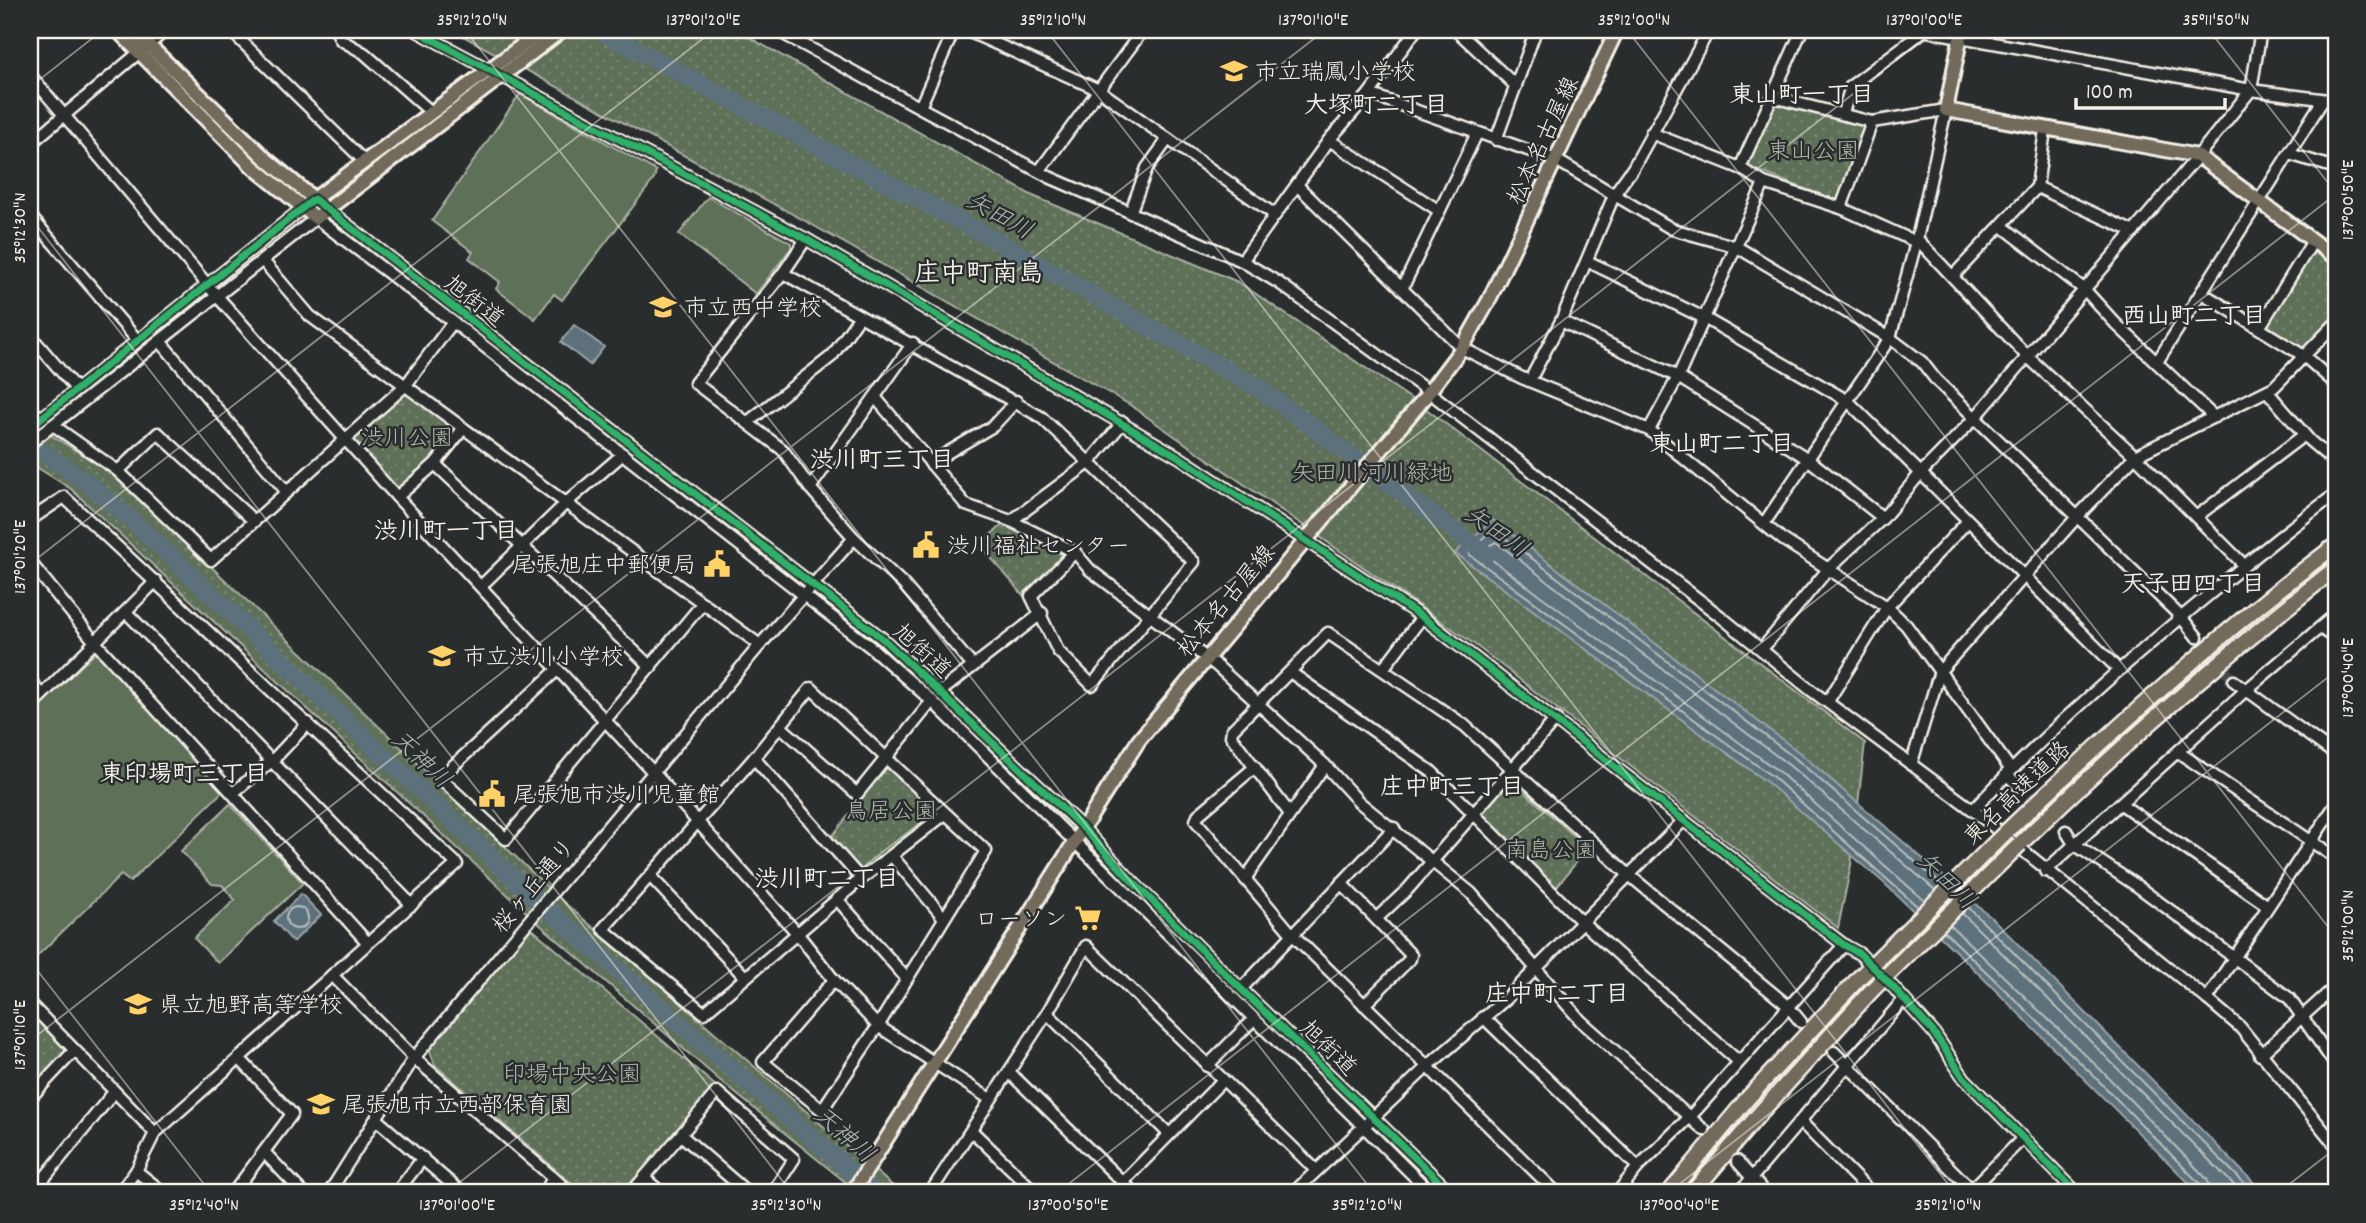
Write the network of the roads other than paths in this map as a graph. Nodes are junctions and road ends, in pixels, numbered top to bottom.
1 (117, 30) edge
2 (133, 30) edge
3 (166, 30) edge
4 (230, 30) edge
5 (336, 30) edge
6 (415, 30) edge
7 (543, 30) edge
8 (562, 30) edge
9 (776, 30) edge
10 (954, 30) edge
11 (965, 30) edge
12 (1143, 30) edge
13 (1416, 30) edge
14 (1456, 30) edge
15 (1536, 30) edge
16 (1617, 30) edge
17 (1709, 30) edge
18 (1802, 30) edge
19 (1923, 30) edge
20 (2261, 30) edge
21 (1961, 33) edge
22 (144, 48) junction
23 (508, 63) junction
24 (495, 72) junction
25 (30, 75) edge
26 (1516, 86) junction
27 (1099, 89) junction
28 (2251, 90) junction
29 (1369, 94) junction
30 (1773, 97) junction
31 (2323, 100) junction
32 (2336, 101) edge
33 (920, 107) junction
34 (1946, 110) junction
35 (431, 112) junction
36 (1843, 113) junction
37 (65, 115) junction
38 (1872, 122) junction
39 (2045, 130) junction
40 (1477, 133) junction
41 (1651, 133) junction
42 (1168, 139) junction
43 (1329, 140) junction
44 (1496, 140) junction
45 (30, 144) edge
46 (2289, 154) junction
47 (2198, 156) junction
48 (1556, 160) junction
49 (364, 161) junction
50 (1741, 168) junction
51 (2336, 168) edge
52 (1041, 170) junction
53 (1764, 183) junction
54 (1297, 185) junction
55 (2037, 187) junction
56 (1615, 193) junction
57 (314, 199) junction
58 (2258, 202) junction
59 (304, 208) junction
60 (1841, 208) junction
61 (327, 210) junction
62 (1438, 210) junction
63 (1130, 213) junction
64 (1275, 215) junction
65 (30, 216) edge
66 (316, 218) junction
67 (2002, 226) junction
68 (2134, 232) junction
69 (806, 239) junction
70 (1917, 241) junction
71 (2313, 241) junction
72 (1737, 247) junction
73 (2336, 258) edge
74 (262, 261) junction
75 (1242, 261) junction
76 (1587, 261) junction
77 (783, 273) junction
78 (1954, 275) junction
79 (207, 284) junction
80 (1402, 289) junction
81 (2085, 290) junction
82 (2202, 293) junction
83 (217, 296) junction
84 (860, 316) junction
85 (1704, 318) junction
86 (1561, 321) junction
87 (453, 322) junction
88 (2336, 323) edge
89 (2259, 328) junction
90 (30, 335) edge
91 (1891, 338) junction
92 (138, 341) junction
93 (160, 341) junction
94 (913, 343) junction
95 (1462, 348) junction
96 (2304, 356) junction
97 (2028, 357) junction
98 (2157, 362) junction
99 (1678, 377) junction
100 (1530, 380) junction
101 (2336, 384) edge
102 (406, 385) junction
103 (77, 390) junction
104 (2267, 391) junction
105 (875, 397) junction
106 (1425, 397) junction
107 (1016, 401) junction
108 (1848, 401) junction
109 (30, 410) edge
110 (2214, 417) junction
111 (42, 418) junction
112 (1975, 418) junction
113 (748, 422) junction
114 (1123, 422) junction
115 (53, 425) junction
116 (30, 426) edge
117 (463, 429) junction
118 (1649, 430) junction
119 (2304, 435) junction
120 (344, 438) junction
121 (30, 443) edge
122 (623, 454) junction
123 (2135, 456) junction
124 (1808, 459) junction
125 (930, 463) junction
126 (1089, 463) junction
127 (2336, 463) edge
128 (435, 464) junction
129 (118, 471) junction
130 (1920, 474) junction
131 (810, 488) junction
132 (286, 491) junction
133 (2336, 494) edge
134 (397, 497) junction
135 (566, 503) junction
136 (2077, 517) junction
137 (2196, 517) junction
138 (1883, 518) junction
139 (30, 520) edge
140 (254, 521) junction
141 (1011, 521) junction
142 (1765, 522) junction
143 (1966, 522) junction
144 (855, 538) junction
145 (1303, 540) junction
146 (2336, 544) edge
147 (523, 545) junction
148 (1075, 552) junction
149 (30, 562) edge
150 (2244, 565) junction
151 (1830, 567) junction
152 (2336, 568) edge
153 (2023, 576) junction
154 (156, 581) junction
155 (813, 584) junction
156 (481, 586) junction
157 (803, 596) junction
158 (703, 603) junction
159 (1887, 607) junction
160 (126, 612) junction
161 (1042, 614) junction
162 (2336, 614) edge
163 (1150, 615) junction
164 (1422, 617) junction
165 (2181, 617) junction
166 (2320, 628) junction
167 (2197, 637) tunnel mouth
168 (2336, 639) edge
169 (95, 642) junction
170 (760, 645) junction
171 (1762, 649) junction
172 (1205, 659) junction
173 (972, 665) junction
174 (651, 667) junction
175 (1383, 669) junction
176 (556, 670) junction
177 (2119, 670) junction
178 (1940, 671) junction
179 (1290, 672) junction
180 (30, 680) edge
181 (2234, 681) tunnel mouth
182 (2245, 691) junction
183 (940, 692) junction
184 (41, 695) junction
185 (932, 701) junction
186 (1828, 701) junction
187 (1256, 704) junction
188 (30, 707) edge
189 (1556, 719) junction
190 (606, 721) junction
191 (309, 723) junction
192 (780, 726) junction
193 (2178, 752) junction
194 (2336, 755) edge
195 (889, 757) junction
196 (754, 758) junction
197 (273, 760) junction
198 (1325, 765) junction
199 (1911, 765) junction
200 (1255, 767) junction
201 (1513, 770) junction
202 (653, 772) junction
203 (2008, 772) junction
204 (2018, 785) tunnel mouth
205 (233, 793) junction
206 (2121, 804) junction
207 (2336, 804) edge
208 (1973, 810) junction
209 (945, 814) junction
210 (1290, 814) junction
211 (1475, 814) junction
212 (1684, 820) junction
213 (697, 823) junction
214 (1084, 828) junction
215 (1394, 828) junction
216 (2066, 831) tunnel mouth
217 (2311, 842) junction
218 (1076, 844) junction
219 (2074, 844) junction
220 (892, 856) junction
221 (2336, 858) edge
222 (1432, 859) junction
223 (2045, 871) junction
224 (1629, 875) junction
225 (651, 877) junction
226 (861, 879) junction
227 (1245, 879) junction
228 (1341, 883) junction
229 (837, 899) junction
230 (412, 905) junction
231 (2268, 906) junction
232 (944, 918) junction
233 (1377, 918) junction
234 (1582, 922) junction
235 (797, 933) junction
236 (1292, 933) junction
237 (367, 942) junction
238 (1844, 945) junction
239 (2232, 958) junction
240 (1536, 970) junction
241 (332, 975) junction
242 (745, 977) junction
243 (906, 978) junction
244 (834, 980) junction
245 (2336, 986) edge
246 (1241, 989) junction
247 (2207, 999) junction
248 (1903, 1000) junction
249 (30, 1004) edge
250 (1364, 1005) junction
251 (1787, 1005) junction
252 (1047, 1013) junction
253 (1483, 1017) junction
254 (2301, 1018) junction
255 (1253, 1020) junction
256 (1801, 1022) dead end
257 (878, 1026) junction
258 (74, 1051) junction
259 (1834, 1052) dead end
260 (2260, 1055) junction
261 (239, 1058) junction
262 (414, 1058) junction
263 (1738, 1061) junction
264 (934, 1064) junction
265 (1207, 1066) junction
266 (2336, 1066) edge
267 (1427, 1067) junction
268 (1849, 1067) junction
269 (1009, 1072) junction
270 (1222, 1081) junction
271 (114, 1092) junction
272 (30, 1098) edge
273 (990, 1099) junction
274 (1373, 1116) junction
275 (1690, 1117) junction
276 (376, 1119) junction
277 (1802, 1123) junction
278 (1361, 1127) junction
279 (972, 1130) junction
280 (1704, 1130) dead end
281 (155, 1133) junction
282 (1170, 1134) junction
283 (681, 1135) junction
284 (2024, 1138) junction
285 (2336, 1146) edge
286 (264, 1152) junction
287 (423, 1158) junction
288 (1737, 1161) dead end
289 (1638, 1167) junction
290 (1316, 1170) junction
291 (136, 1171) junction
292 (553, 1177) junction
293 (644, 1178) junction
294 (1750, 1178) junction
295 (1122, 1182) junction
296 (33, 1185) edge
297 (852, 1192) edge
298 (1971, 1192) edge
299 (56, 1193) edge
300 (119, 1193) edge
301 (164, 1193) edge
302 (233, 1193) edge
303 (303, 1193) edge
304 (329, 1193) edge
305 (396, 1193) edge
306 (462, 1193) edge
307 (545, 1193) edge
308 (571, 1193) edge
309 (631, 1193) edge
310 (662, 1193) edge
311 (748, 1193) edge
312 (772, 1193) edge
313 (930, 1193) edge
314 (1036, 1193) edge
315 (1134, 1193) edge
316 (1293, 1193) edge
317 (1431, 1193) edge
318 (1451, 1193) edge
319 (1558, 1193) edge
320 (1617, 1193) edge
321 (1669, 1193) edge
322 (1692, 1193) edge
323 (1738, 1193) edge
324 (1765, 1193) edge
325 (1871, 1193) edge
326 (2077, 1193) edge

1 - 22 main road
2 - 22 main road
3 - 22 street
4 - 49 street
5 - 35 street
6 - 24 street
7 - 23 main road
8 - 23 main road
9 - 33 street
10 - 33 street
11 - 27 street
12 - 27 street
13 - 29 street
14 - 26 street
15 - 26 street
16 - 48 main road, 松本名古屋線
17 - 41 street
18 - 30 street
19 - 21 street
19 - 36 street
20 - 28 street
21 - 28 street
21 - 34 main road
22 - 37 street
22 - 57 main road
22 - 59 main road
23 - 24 main road
24 - 35 main road
24 - 61 main road
24 - 69 street
25 - 37 street
26 - 44 street
27 - 42 street
27 - 52 street
28 - 31 street
28 - 47 street
29 - 40 street
29 - 43 street
30 - 36 street
30 - 50 street
31 - 32 street
31 - 46 street
33 - 52 street
34 - 38 street
34 - 39 main road
34 - 70 street
35 - 49 main road
36 - 38 street
37 - 45 street
37 - 79 street
38 - 60 street
39 - 47 main road
39 - 55 street
40 - 44 street
40 - 62 street
41 - 50 street
41 - 56 street
42 - 63 street
42 - 64 street
43 - 54 street
43 - 62 street
44 - 48 street
46 - 51 street
46 - 58 street
47 - 58 main road
47 - 68 street
48 - 56 street
48 - 95 main road, 松本名古屋線
49 - 57 main road
50 - 53 street
52 - 63 street
53 - 60 street
53 - 72 street
54 - 64 street
54 - 80 street
55 - 67 street
55 - 68 street
56 - 72 street
56 - 76 street
57 - 59 street
57 - 61 street, 旭街道
58 - 71 main road
58 - 82 street
59 - 66 main road
59 - 79 street
60 - 70 street
61 - 66 main road
61 - 155 street, 旭街道
62 - 80 street
63 - 75 street
64 - 75 street
65 - 92 street
66 - 74 street
66 - 87 street, 旭街道
67 - 78 street
67 - 81 street
68 - 81 street
69 - 77 street
69 - 114 street
70 - 78 street
70 - 91 street
71 - 73 main road
71 - 89 street
72 - 85 street
72 - 91 street
74 - 83 street
74 - 102 street
75 - 106 street
76 - 85 street
76 - 86 street
77 - 84 street
77 - 113 street
78 - 97 street
79 - 83 street
79 - 92 street
80 - 95 street
81 - 97 street
81 - 98 street
82 - 89 street
82 - 98 street
83 - 93 street
83 - 120 street
84 - 94 street
84 - 113 street
85 - 99 street
85 - 108 street
86 - 99 street
86 - 100 street
87 - 102 street
87 - 122 street, 旭街道
88 - 96 street
89 - 96 street
90 - 103 street
91 - 108 street
91 - 112 street
92 - 103 street
93 - 115 street
93 - 132 street
94 - 105 street
94 - 107 street
95 - 100 street
95 - 106 main road, 松本名古屋線
96 - 101 street
96 - 104 street
97 - 112 street
97 - 123 street
98 - 110 street
99 - 118 street
99 - 124 street
100 - 118 street
102 - 117 street
102 - 120 street
103 - 111 street
104 - 110 street
104 - 119 street
105 - 125 street
105 - 131 street
106 - 145 main road, 松本名古屋線
106 - 171 street
107 - 125 street
107 - 126 street
108 - 124 street
108 - 130 street
109 - 111 street
110 - 123 street
111 - 116 street
112 - 130 street
112 - 136 street
113 - 131 street
114 - 126 street
114 - 145 street
115 - 121 street
115 - 129 street
117 - 128 street
117 - 135 street
118 - 142 street
119 - 127 street
119 - 137 street
120 - 132 street
120 - 134 street
122 - 135 street
122 - 157 street, 旭街道
123 - 136 street
123 - 137 street
124 - 138 street
124 - 142 street
125 - 141 street
126 - 141 street
126 - 163 street
128 - 134 street
128 - 147 street
129 - 140 street
129 - 140 street
130 - 138 street
130 - 143 street
131 - 144 street
132 - 140 street
133 - 150 street
134 - 156 street
135 - 147 street
135 - 158 street
136 - 153 street
136 - 165 street
137 - 150 street
138 - 151 street
139 - 154 street
141 - 148 street
142 - 151 street
143 - 153 street
143 - 159 street
144 - 155 street, 桜ヶ丘通り
144 - 173 street
145 - 164 street
145 - 172 main road, 松本名古屋線
146 - 321 highway, 東名高速道路, bridge
147 - 156 street
147 - 174 street
148 - 161 street
148 - 163 street
149 - 169 street
150 - 165 street
151 - 159 street
151 - 171 street
152 - 322 highway, 東名高速道路, bridge
153 - 177 street
153 - 178 street
154 - 160 street
154 - 191 street
155 - 157 street, 桜ヶ丘通り
155 - 183 street, 旭街道
156 - 176 street
157 - 170 street, 桜ヶ丘通り
157 - 185 street, 旭街道
158 - 170 street
158 - 174 street
159 - 178 street
159 - 186 street
160 - 169 street
160 - 197 street
161 - 163 street
161 - 173 street
162 - 166 street
163 - 172 street
164 - 175 street
164 - 189 street
165 - 167 street
165 - 177 street
166 - 168 street
166 - 182 street
169 - 184 street
169 - 205 street
170 - 202 street, 桜ヶ丘通り
171 - 186 street
172 - 187 street
172 - 214 main road, 松本名古屋線
173 - 183 street
174 - 190 street
175 - 179 street
175 - 201 street
176 - 190 street
176 - 190 street
177 - 203 street
178 - 199 street
178 - 203 street
179 - 187 street
179 - 211 street
180 - 184 street
181 - 182 street
182 - 193 street
182 - 194 street
183 - 214 street, 旭街道
184 - 188 street
185 - 195 street
185 - 218 street, 旭街道
186 - 199 street
187 - 198 street
187 - 200 street
189 - 201 street
189 - 212 street
190 - 202 street
191 - 197 street
191 - 230 street
192 - 195 street
192 - 195 street
192 - 196 street
193 - 206 street
193 - 217 street
195 - 209 street
196 - 213 street
196 - 226 street
197 - 205 street
197 - 230 street
198 - 210 street
198 - 215 street
199 - 208 street
200 - 210 street
200 - 227 street
201 - 211 street
201 - 224 street
202 - 213 street
202 - 262 street, 桜ヶ丘通り
203 - 204 street
203 - 208 street
205 - 237 street
206 - 219 street
206 - 231 street
207 - 217 street
208 - 223 street
209 - 220 street
209 - 232 street
210 - 227 street
211 - 222 street
211 - 234 street
212 - 224 street
212 - 238 street
213 - 225 street
213 - 235 street
214 - 218 main road, 松本名古屋線
214 - 246 street, 旭街道
215 - 222 street
215 - 228 street
216 - 219 street
217 - 221 street
217 - 231 street
218 - 255 street, 旭街道
218 - 264 main road, 松本名古屋線
219 - 223 street
219 - 239 street
220 - 226 street
220 - 232 street
222 - 233 street
222 - 240 street
223 - 247 street
224 - 234 street
224 - 251 street
225 - 242 street
225 - 242 street
226 - 229 street
227 - 236 street
228 - 233 street
228 - 236 street
229 - 235 street
229 - 243 street
230 - 237 street
231 - 239 street
232 - 243 street
233 - 250 street
234 - 240 street
234 - 263 street
235 - 242 street
235 - 244 street
236 - 246 street
236 - 250 street
237 - 241 street
238 - 248 street
238 - 251 street
239 - 247 street
239 - 254 street
240 - 253 street
240 - 275 street
241 - 261 street
241 - 262 street
243 - 257 street
244 - 257 street
244 - 257 street
245 - 254 street
246 - 274 street, 旭街道
247 - 260 street
248 - 268 street
248 - 284 street
249 - 258 street
250 - 267 street
251 - 256 street
251 - 263 street
252 - 265 street
252 - 269 street
252 - 282 street
253 - 267 street
253 - 289 street
254 - 260 street
254 - 266 street
255 - 265 street
255 - 278 street, 旭街道
257 - 264 street
258 - 271 street
258 - 272 street
259 - 268 street
260 - 285 street
261 - 281 street
261 - 286 street
262 - 276 street, 桜ヶ丘通り
262 - 292 street
263 - 275 street
264 - 273 street
264 - 297 main road, 松本名古屋線
265 - 270 street
267 - 274 street
267 - 319 street
268 - 277 street
268 - 298 street
269 - 273 street
269 - 295 street
270 - 282 street
270 - 290 street
271 - 281 street
271 - 296 street
273 - 279 street
274 - 278 street
274 - 318 street, 旭街道
275 - 280 street
275 - 289 street
276 - 287 street
276 - 304 street, 桜ヶ丘通り
277 - 294 street
277 - 325 street
278 - 290 street
278 - 317 street, 旭街道
279 - 313 street
279 - 314 street
281 - 291 street
282 - 295 street
283 - 293 street
283 - 311 street
283 - 312 street
284 - 298 street
284 - 326 street
286 - 302 street
286 - 303 street
287 - 305 street
287 - 306 street
288 - 294 street
289 - 320 street
290 - 316 street
291 - 300 street
291 - 301 street
292 - 307 street
292 - 308 street
293 - 309 street
293 - 310 street
294 - 323 street
294 - 324 street
295 - 315 street
296 - 299 street

